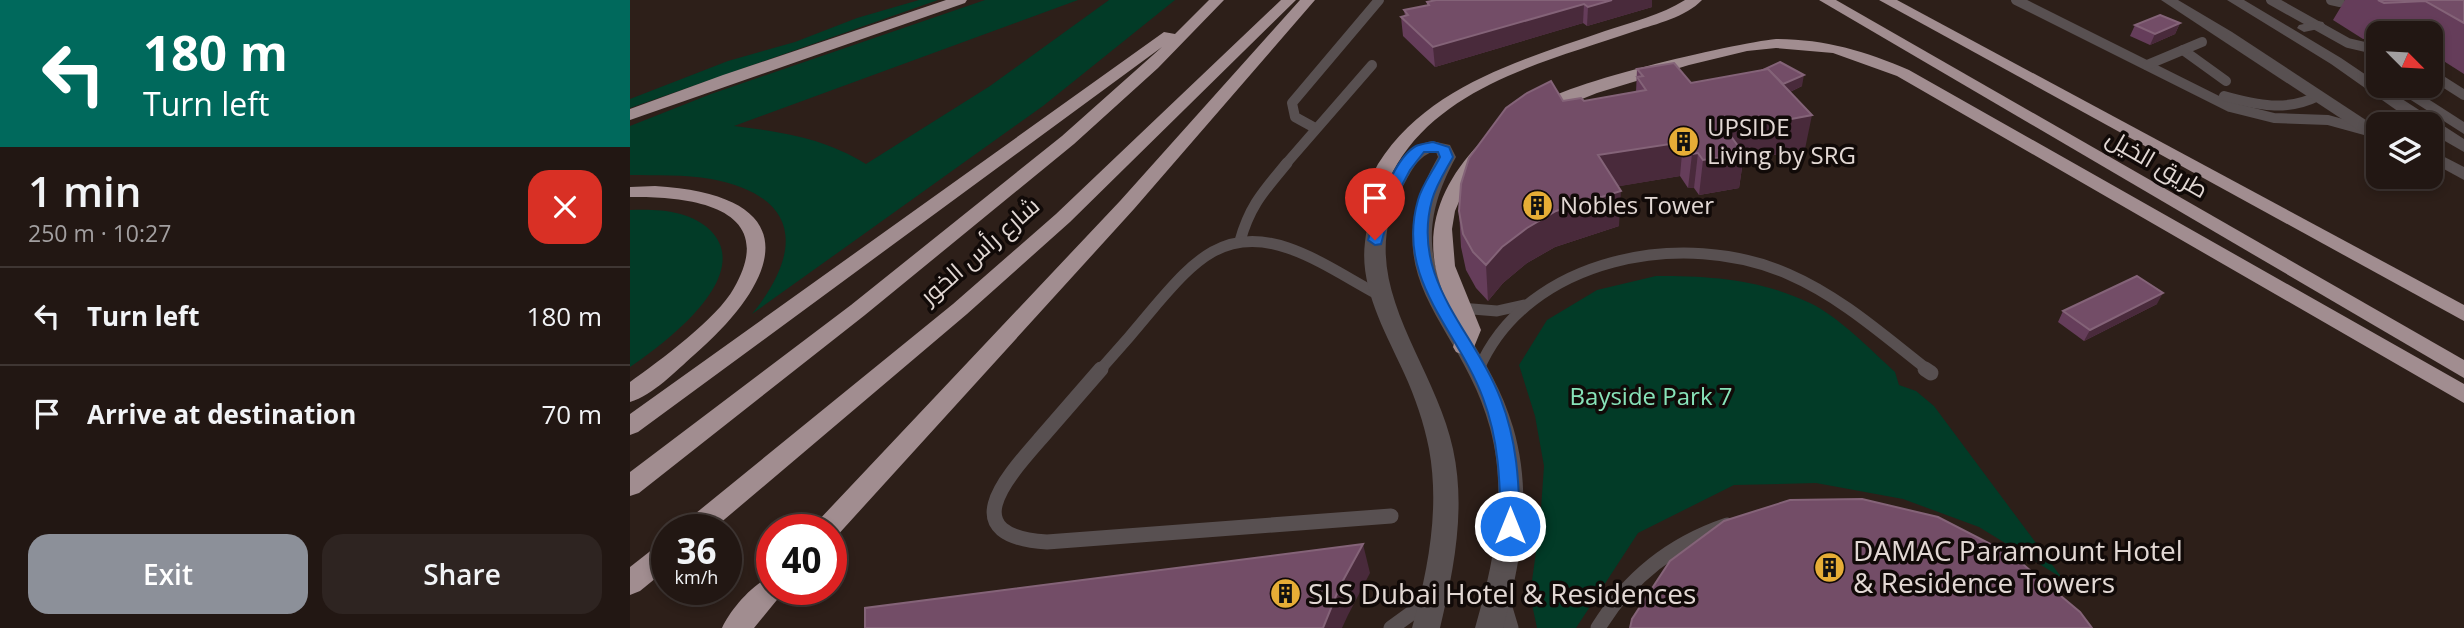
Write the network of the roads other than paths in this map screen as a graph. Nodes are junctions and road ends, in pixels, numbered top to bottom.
1 (960, 0) edge
2 (1216, 0) edge
3 (1289, 0) edge
4 (1308, 0) edge
5 (1379, 0) edge
6 (1695, 0) edge
7 (1826, 0) edge
8 (1886, 0) edge
9 (2016, 0) edge
10 (2168, 0) edge
11 (2187, 0) edge
12 (2234, 0) edge
13 (2255, 0) edge
14 (2276, 1) edge
15 (2311, 27) junction
16 (2202, 42) dead end
17 (2366, 47) edge
18 (2183, 50) junction
19 (1372, 65) dead end
20 (2147, 65) junction
21 (2366, 66) edge
22 (2226, 81) dead end
23 (2443, 82) edge
24 (2190, 87) junction
25 (2464, 95) edge
26 (2318, 96) junction
27 (2416, 98) edge
28 (2410, 112) edge
29 (630, 116) edge
30 (2366, 122) edge
31 (1516, 123) edge
32 (2366, 124) edge
33 (1315, 128) junction
34 (2366, 128) edge
35 (2464, 129) edge
36 (1501, 134) edge
37 (2443, 134) edge
38 (2464, 147) edge
39 (2443, 162) edge
40 (2443, 170) edge
41 (2464, 175) edge
42 (2464, 181) edge
43 (630, 192) edge
44 (1378, 224) junction
45 (1240, 241) junction
46 (1379, 295) junction
47 (1531, 303) junction
48 (1460, 308) junction
49 (2464, 314) edge
50 (1464, 347) junction
51 (1479, 369) junction
52 (2464, 370) edge
53 (1931, 373) dead end
54 (630, 394) edge
55 (2464, 395) edge
56 (630, 426) edge
57 (630, 486) edge
58 (713, 514) edge
59 (842, 514) edge
60 (1391, 516) dead end
61 (1744, 520) edge
62 (651, 565) edge
63 (630, 583) edge
64 (1500, 592) junction
65 (1434, 597) junction
66 (757, 605) edge
67 (736, 628) edge
68 (1391, 628) edge
69 (1426, 628) edge
70 (1489, 628) edge
71 (1511, 628) edge
72 (1598, 628) edge

1 - 29 highway
2 - 56 highway
2 - 57 highway, شارع رأس الخور
3 - 58 highway, شارع رأس الخور
4 - 59 highway
5 - 33 lane
6 - 44 highway
7 - 52 highway, طريق الخيل
8 - 49 highway, طريق الخيل
9 - 20 lane
10 - 26 street
11 - 30 street
12 - 28 street
13 - 15 street
14 - 15 lane
15 - 17 lane
15 - 21 street
16 - 18 lane
18 - 20 lane
18 - 22 lane
19 - 33 lane
20 - 24 lane
23 - 25 lane
24 - 26 lane
24 - 34 lane
26 - 32 street
27 - 35 street
31 - 55 highway
33 - 45 lane
36 - 48 highway
37 - 38 street
39 - 41 street
40 - 42 street
43 - 54 highway
44 - 46 street
44 - 50 street
45 - 46 lane
45 - 60 lane
46 - 65 street
47 - 48 lane
47 - 51 lane
47 - 53 lane
48 - 50 highway
50 - 51 street
51 - 64 street
61 - 72 lane
62 - 63 highway
64 - 70 street
64 - 71 lane
65 - 68 lane
65 - 69 street
66 - 67 highway

